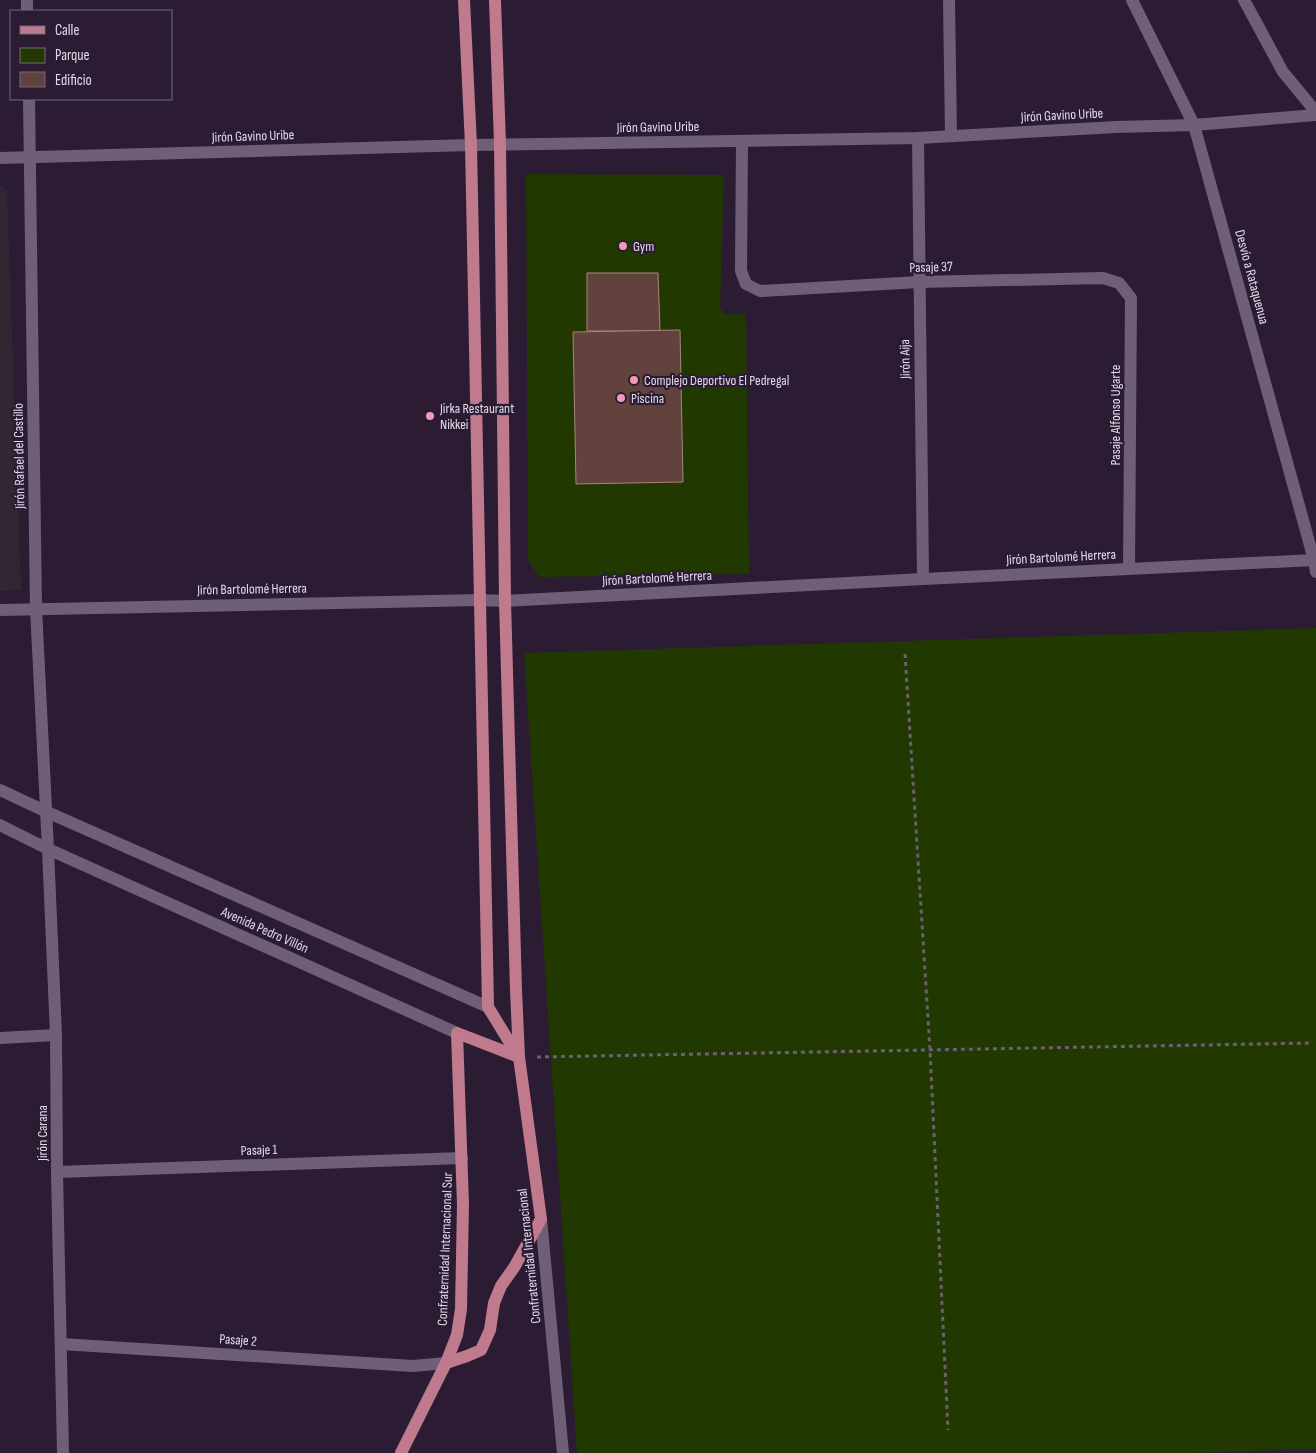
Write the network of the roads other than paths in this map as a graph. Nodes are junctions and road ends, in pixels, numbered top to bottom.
1 (464, 0) edge
2 (495, 0) edge
3 (949, 0) edge
4 (1132, 0) edge
5 (1244, 0) edge
6 (29, 100) edge
7 (1316, 114) edge
8 (1194, 125) junction
9 (951, 136) junction
10 (918, 138) junction
11 (742, 141) junction
12 (500, 144) junction
13 (471, 145) junction
14 (31, 157) junction
15 (0, 158) edge
16 (1103, 278) joint
17 (919, 282) junction
18 (1316, 568) edge
19 (1128, 569) junction
20 (923, 579) junction
21 (479, 600) junction
22 (505, 601) junction
23 (36, 608) junction
24 (0, 610) edge
25 (0, 790) edge
26 (47, 812) junction
27 (0, 825) edge
28 (48, 849) junction
29 (488, 1007) junction
30 (457, 1033) junction
31 (56, 1035) junction
32 (0, 1038) edge
33 (519, 1057) junction
34 (462, 1158) junction
35 (57, 1172) junction
36 (541, 1219) junction
37 (61, 1344) junction
38 (446, 1363) junction
39 (63, 1453) edge
40 (401, 1453) edge
41 (563, 1453) edge

1 - 13 main road
2 - 12 main road, Confraternidad Internacional
3 - 9 street
4 - 8 street, Desvío a Rataquenua
5 - 7 street
6 - 14 street, Jirón Rafael del Castillo
7 - 8 street, Jirón Gavino Uribe
8 - 9 street, Jirón Gavino Uribe
8 - 18 street, Desvío a Rataquenua
9 - 10 street, Jirón Gavino Uribe
10 - 11 street, Jirón Gavino Uribe
10 - 17 street, Jirón Aija
11 - 12 street, Jirón Gavino Uribe
11 - 17 street, Pasaje 37
12 - 13 street, Jirón Gavino Uribe
12 - 22 main road, Confraternidad Internacional
13 - 14 street, Jirón Gavino Uribe
13 - 21 main road
14 - 15 street, Jirón Gavino Uribe
14 - 23 street, Jirón Rafael del Castillo
16 - 17 street, Pasaje 37
16 - 19 street, Pasaje Alfonso Ugarte
17 - 20 street, Jirón Aija
18 - 19 street, Jirón Bartolomé Herrera
19 - 20 street, Jirón Bartolomé Herrera
20 - 22 street, Jirón Bartolomé Herrera
21 - 22 street, Jirón Bartolomé Herrera
21 - 23 street, Jirón Bartolomé Herrera
21 - 29 main road
22 - 33 main road, Confraternidad Internacional
23 - 24 street, Jirón Bartolomé Herrera
23 - 26 street, Jirón Rafael del Castillo
25 - 26 street, Avenida Pedro Villón
26 - 28 street, Jirón Carana
26 - 29 street, Avenida Pedro Villón
27 - 28 street, Avenida Pedro Villón
28 - 30 street, Avenida Pedro Villón
28 - 31 street, Jirón Carana
29 - 33 main road
30 - 33 main road, Avenida Pedro Villón
30 - 34 main road, Confraternidad Internacional Sur
31 - 32 street
31 - 35 street, Jirón Carana
33 - 36 main road, Confraternidad Internacional
34 - 35 street, Pasaje 1
34 - 38 main road, Confraternidad Internacional Sur
35 - 37 street, Jirón Carana
36 - 38 main road
36 - 41 street, Confraternidad Internacional
37 - 38 street, Pasaje 2
37 - 39 street, Jirón Carana
38 - 40 main road, Confraternidad Internacional Sur

